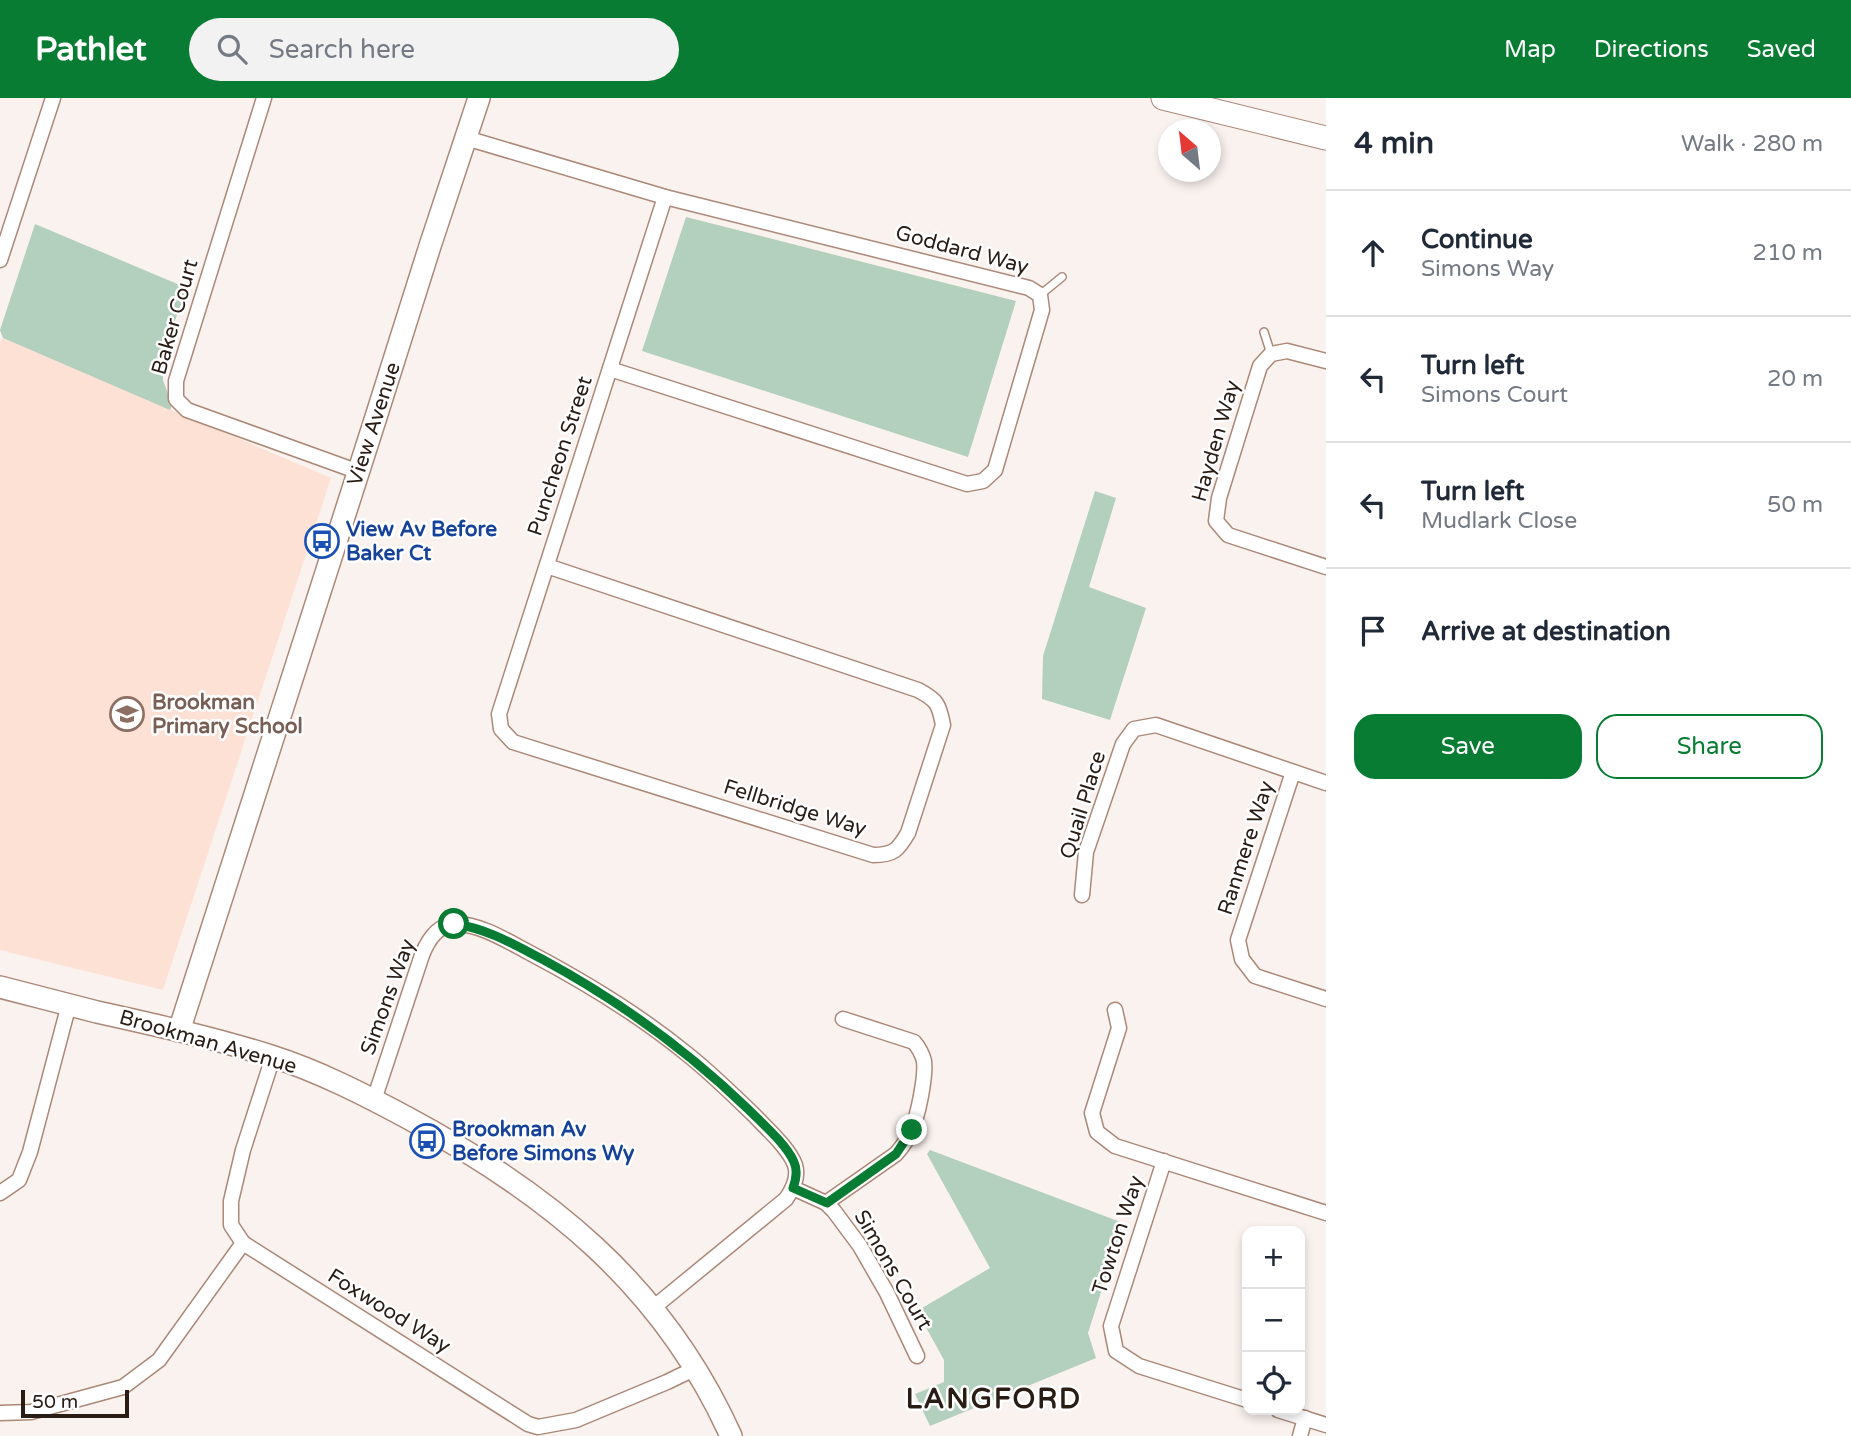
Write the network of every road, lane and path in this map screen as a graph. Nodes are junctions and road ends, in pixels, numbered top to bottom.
1 (53, 98) edge
2 (264, 98) edge
3 (479, 98) edge
4 (1163, 98) edge
5 (466, 138) junction
6 (1326, 138) edge
7 (665, 197) junction
8 (0, 260) edge
9 (1062, 277) dead end
10 (1040, 295) junction
11 (1264, 332) dead end
12 (1270, 354) junction
13 (1326, 361) edge
14 (610, 369) junction
15 (359, 472) junction
16 (547, 566) junction
17 (1326, 566) edge
18 (501, 729) joint
19 (1293, 772) junction
20 (1326, 783) edge
21 (1082, 895) dead end
22 (0, 987) edge
23 (1326, 999) edge
24 (69, 1004) junction
25 (1115, 1010) dead end
26 (843, 1018) dead end
27 (179, 1031) junction
28 (273, 1057) junction
29 (374, 1100) junction
30 (1164, 1161) junction
31 (793, 1188) junction
32 (0, 1193) edge
33 (827, 1203) junction
34 (1326, 1213) edge
35 (243, 1243) junction
36 (653, 1308) junction
37 (917, 1356) dead end
38 (694, 1369) junction
39 (1242, 1398) edge
40 (0, 1413) edge
41 (1295, 1415) edge
42 (1305, 1418) junction
43 (1326, 1425) edge
44 (731, 1436) edge
45 (1300, 1436) edge

1 - 8 street
2 - 15 street, Baker Court
3 - 5 street, View Avenue
4 - 6 main road
5 - 7 street, Goddard Way
5 - 15 street, View Avenue
7 - 10 street, Goddard Way
7 - 14 street, Puncheon Street
9 - 10 lane
10 - 14 street, Goddard Way
11 - 12 lane
12 - 13 street
12 - 17 street, Hayden Way
14 - 16 street, Puncheon Street
15 - 27 street, View Avenue
16 - 18 street, Puncheon Street
16 - 18 street, Fellbridge Way
19 - 20 street, Ranmere Way
19 - 21 street, Quail Place
19 - 23 street, Ranmere Way
22 - 24 street, Brookman Avenue
24 - 27 street, Brookman Avenue
24 - 32 street
25 - 30 street
26 - 33 street
27 - 28 street, Brookman Avenue
28 - 29 street, Brookman Avenue
28 - 35 street
29 - 31 street, Simons Way
29 - 36 street, Brookman Avenue
30 - 34 street, Towton Way
30 - 39 street, Towton Way
31 - 33 street, Simons Court
31 - 36 street
33 - 37 street, Simons Court
35 - 38 street, Foxwood Way
35 - 40 street
36 - 38 street, Brookman Avenue
38 - 44 street, Brookman Avenue
41 - 42 street
42 - 43 street
42 - 45 street

